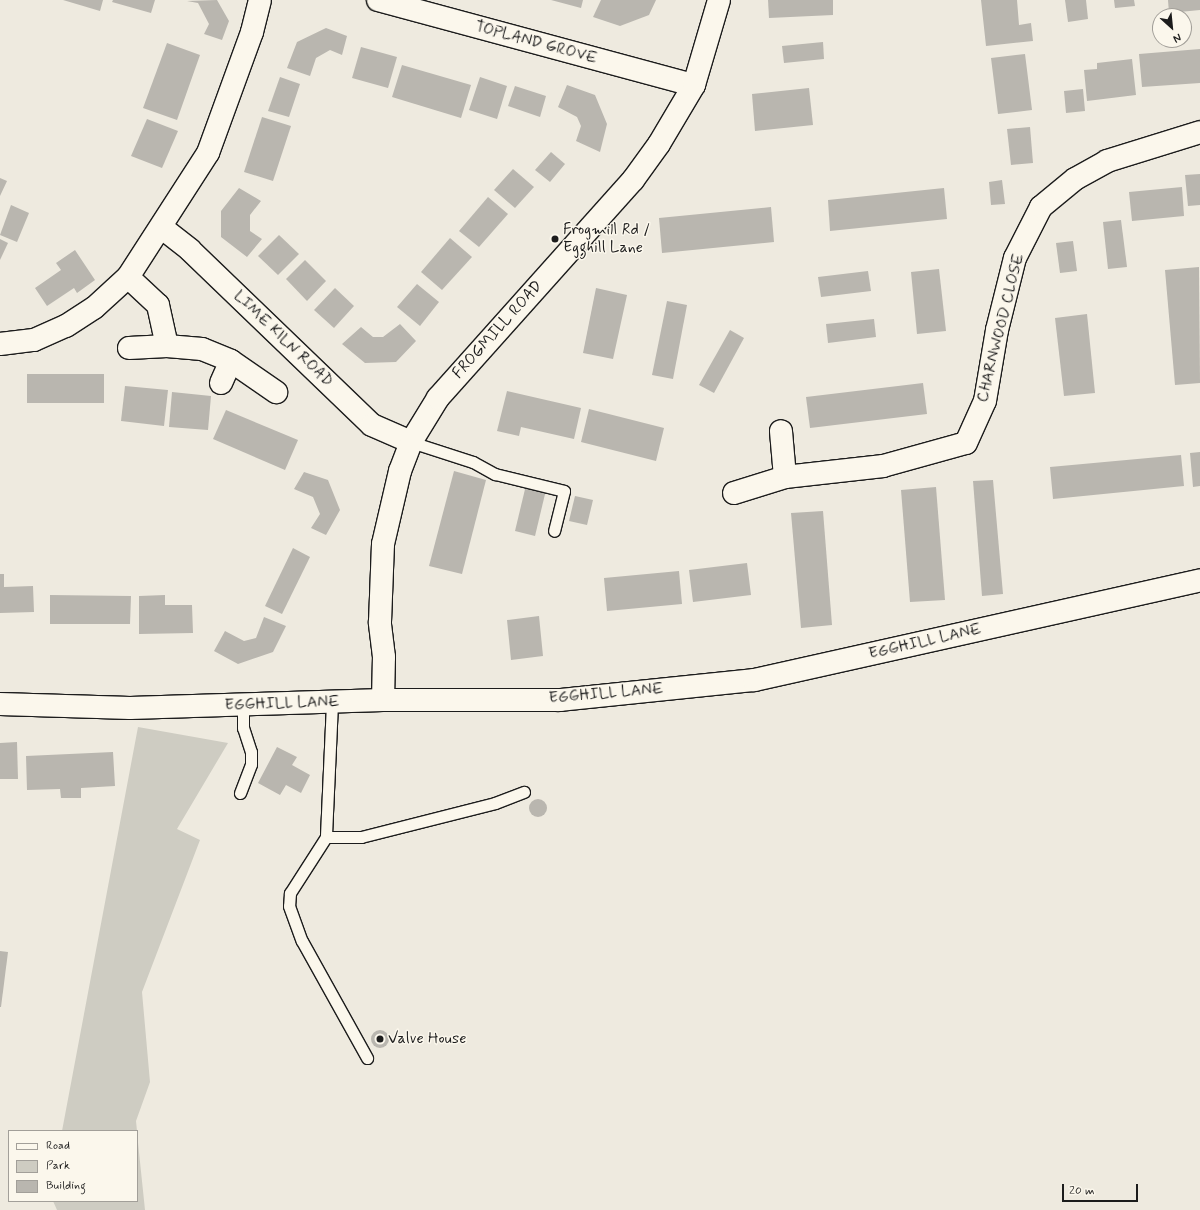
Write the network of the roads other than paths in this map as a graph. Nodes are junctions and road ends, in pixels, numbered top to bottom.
1 (260, 0) edge
2 (378, 0) edge
3 (720, 0) edge
4 (694, 85) junction
5 (1200, 132) edge
6 (161, 226) junction
7 (128, 278) junction
8 (0, 344) edge
9 (167, 346) junction
10 (129, 348) dead end
11 (231, 361) junction
12 (221, 383) dead end
13 (276, 392) dead end
14 (781, 431) dead end
15 (411, 442) junction
16 (785, 477) junction
17 (734, 493) dead end
18 (554, 531) dead end
19 (1200, 580) edge
20 (383, 700) junction
21 (332, 702) junction
22 (0, 704) edge
23 (243, 705) junction
24 (524, 792) dead end
25 (240, 793) dead end
26 (326, 837) junction
27 (367, 1058) dead end

1 - 6 street
2 - 4 street, TOPLAND GROVE
3 - 4 street, FROGMILL ROAD
4 - 15 street, FROGMILL ROAD
5 - 16 street, CHARNWOOD CLOSE
6 - 7 street
6 - 15 street, LIME KILN ROAD
7 - 8 street
7 - 9 street
9 - 10 street
9 - 11 street
11 - 12 street
11 - 13 street
14 - 16 street
15 - 18 lane
15 - 20 street, FROGMILL ROAD
16 - 17 street, CHARNWOOD CLOSE
19 - 20 street, EGGHILL LANE
20 - 21 street, EGGHILL LANE
21 - 23 street, EGGHILL LANE
21 - 26 lane
22 - 23 street, EGGHILL LANE
23 - 25 lane
24 - 26 lane
26 - 27 lane

